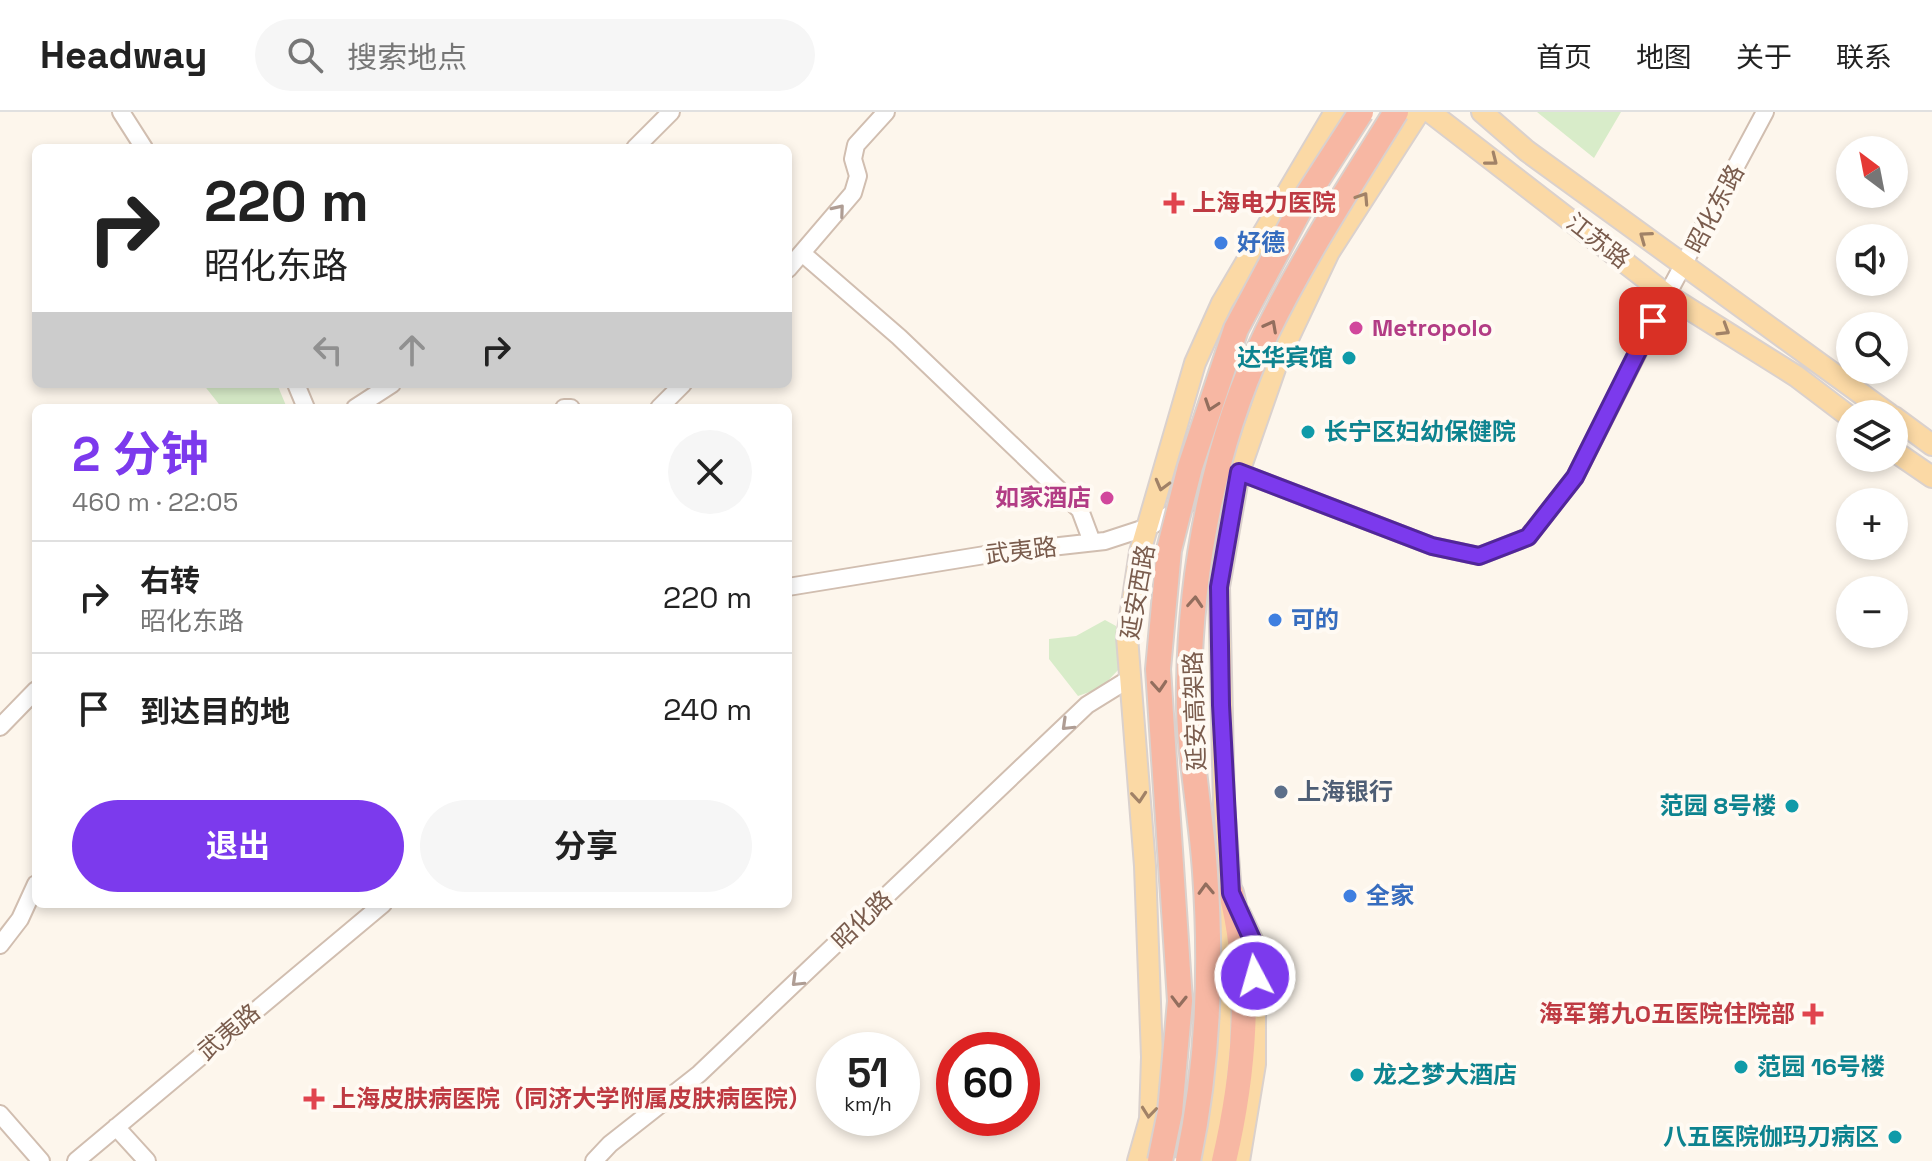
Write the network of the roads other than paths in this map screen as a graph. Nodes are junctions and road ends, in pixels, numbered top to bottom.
1 (121, 112) edge
2 (671, 112) edge
3 (886, 112) edge
4 (1335, 112) edge
5 (1361, 112) edge
6 (1396, 112) edge
7 (1419, 112) edge
8 (1430, 112) edge
9 (1482, 112) edge
10 (1765, 112) edge
11 (141, 144) edge
12 (639, 144) edge
13 (802, 253) junction
14 (792, 264) edge
15 (1685, 266) junction
16 (1667, 295) junction
17 (386, 388) edge
18 (679, 388) edge
19 (1870, 400) edge
20 (361, 404) edge
21 (663, 404) edge
22 (1836, 406) edge
23 (1908, 428) edge
24 (1932, 445) edge
25 (1908, 461) edge
26 (1239, 472) junction
27 (1932, 477) edge
28 (1151, 526) junction
29 (1092, 542) junction
30 (792, 586) edge
31 (1129, 679) junction
32 (32, 694) edge
33 (0, 727) edge
34 (32, 893) edge
35 (1231, 893) junction
36 (378, 908) edge
37 (0, 945) edge
38 (0, 1114) edge
39 (116, 1127) junction
40 (41, 1161) edge
41 (76, 1161) edge
42 (147, 1161) edge
43 (594, 1161) edge
44 (1138, 1161) edge
45 (1160, 1161) edge
46 (1188, 1161) edge
47 (1209, 1161) edge
48 (1224, 1161) edge
49 (1239, 1161) edge

1 - 11 street
2 - 12 street
13 -> 3 street
4 -> 28 main road, 延安西路
5 -> 45 highway, 延安高架路, bridge
46 -> 6 highway, 延安高架路, bridge
26 -> 7 main road
8 -> 16 main road, 江苏路
15 -> 9 main road, 江苏路
10 - 15 street, 昭化东路
13 - 14 street
13 - 29 street
15 - 16 street, 昭化东路
15 - 19 main road, 江苏路
16 -> 22 main road, 江苏路
16 - 26 street, 昭化东路
17 - 20 street
18 - 21 street
23 - 24 main road, 江苏路
25 - 27 main road
26 - 28 street, 武夷路
26 - 35 main road
28 - 29 street, 武夷路
28 - 31 main road, 延安西路
29 - 30 street, 武夷路
31 -> 43 street, 昭化路
31 -> 44 main road, 延安西路
32 - 33 street
34 - 37 street
35 - 47 main road
35 - 48 highway
35 - 49 main road
36 - 39 street, 武夷路
38 - 40 street
39 - 41 street, 武夷路
39 - 42 street

